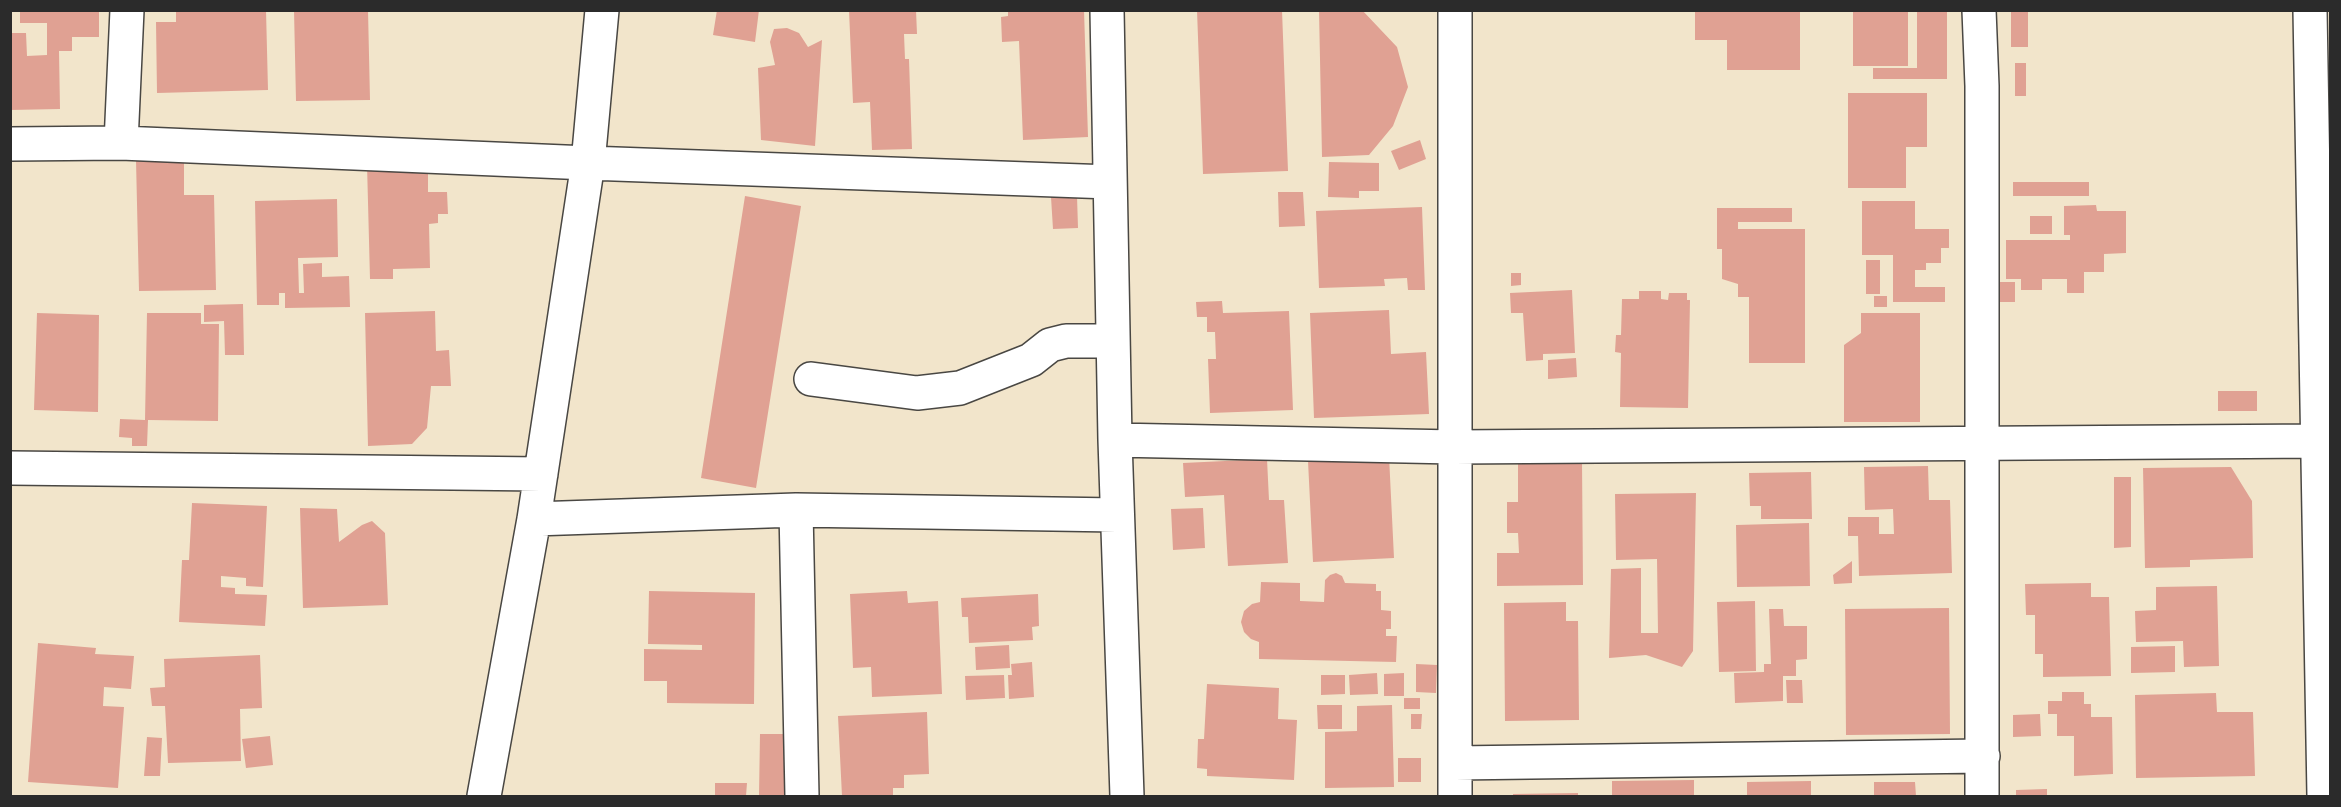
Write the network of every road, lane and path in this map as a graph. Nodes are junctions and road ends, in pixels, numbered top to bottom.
1 (127, 10) edge
2 (602, 10) edge
3 (1107, 10) edge
4 (1455, 10) edge
5 (1979, 10) edge
6 (2310, 10) edge
7 (121, 143) junction
8 (10, 144) edge
9 (588, 163) junction
10 (1110, 182) junction
11 (2324, 318) edge
12 (1113, 341) junction
13 (811, 378) dead end
14 (1115, 440) junction
15 (2319, 441) junction
16 (1982, 443) junction
17 (1454, 447) junction
18 (10, 468) edge
19 (541, 474) junction
20 (796, 510) junction
21 (1117, 515) junction
22 (534, 519) junction
23 (1983, 756) junction
24 (1455, 763) junction
25 (484, 796) edge
26 (802, 796) edge
27 (1127, 796) edge
28 (1455, 796) edge
29 (1982, 796) edge
30 (2324, 796) edge

1 - 7 street
2 - 9 street
3 - 10 street
4 - 17 street
5 - 16 street
6 - 11 street
7 - 8 street
7 - 9 street
9 - 10 street
9 - 19 street
10 - 12 street
11 - 15 street
12 - 13 street
12 - 14 street
14 - 17 street
14 - 21 street
15 - 16 street
15 - 30 street
16 - 17 street
16 - 23 street
17 - 24 street
18 - 19 street
19 - 22 street
20 - 21 street
20 - 22 street
20 - 26 street
21 - 27 street
22 - 25 street
23 - 24 street
23 - 29 street
24 - 28 street

